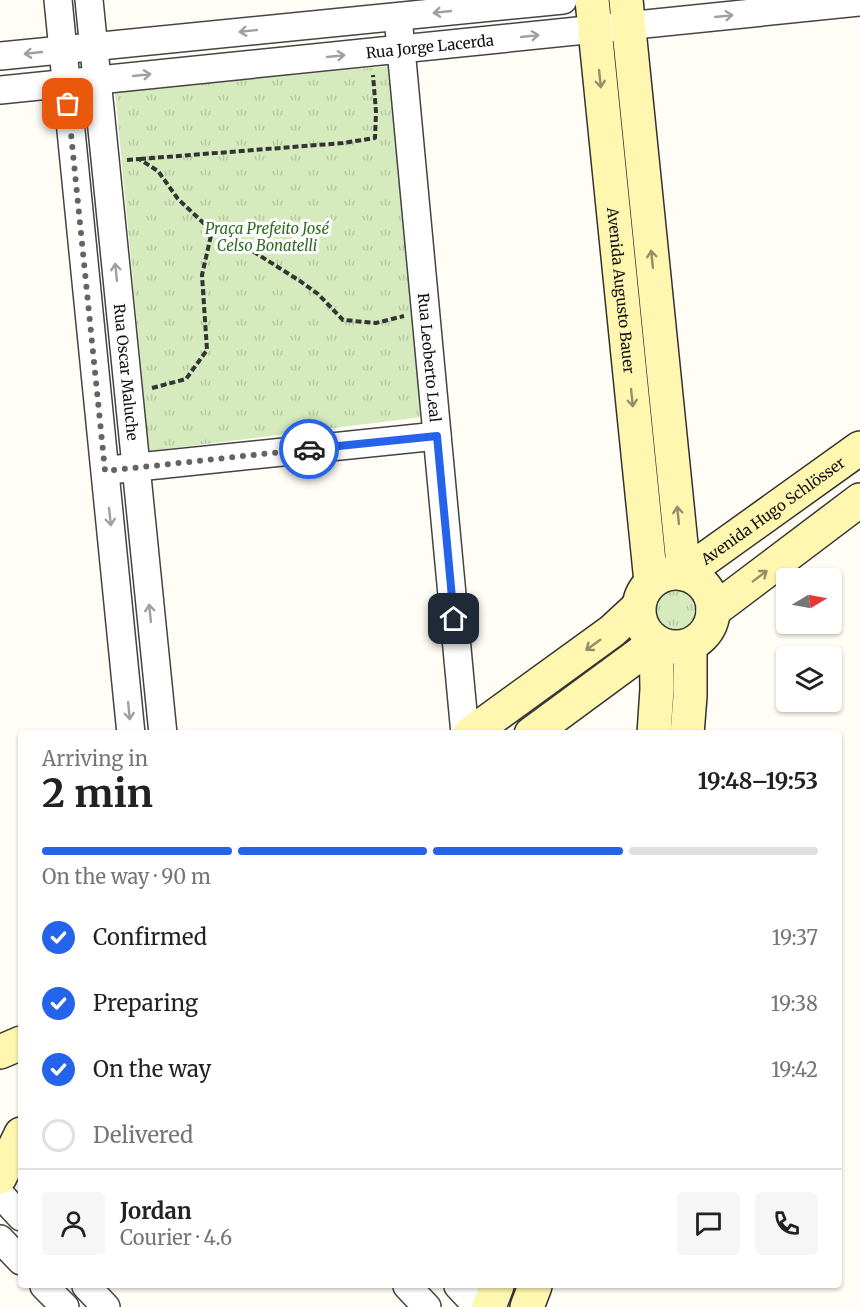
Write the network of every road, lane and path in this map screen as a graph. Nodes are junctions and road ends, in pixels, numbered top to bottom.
1 (58, 0) edge
2 (89, 0) edge
3 (563, 0) edge
4 (860, 2) edge
5 (627, 13) edge
6 (593, 15) edge
7 (398, 16) junction
8 (94, 47) junction
9 (401, 49) junction
10 (63, 50) junction
11 (0, 56) edge
12 (372, 67) dead end
13 (97, 80) junction
14 (66, 83) junction
15 (0, 90) edge
16 (140, 159) junction
17 (113, 162) junction
18 (75, 167) junction
19 (212, 231) junction
20 (656, 293) junction
21 (622, 298) junction
22 (413, 313) dead end
23 (143, 389) dead end
24 (437, 436) junction
25 (860, 448) edge
26 (136, 468) junction
27 (105, 471) junction
28 (860, 500) edge
29 (684, 574) junction
30 (645, 595) junction
31 (713, 611) junction
32 (656, 642) junction
33 (690, 645) junction
34 (154, 650) junction
35 (123, 654) junction
36 (594, 686) junction
37 (654, 726) edge
38 (131, 730) edge
39 (163, 730) edge
40 (465, 730) edge
41 (476, 730) edge
42 (536, 730) edge
43 (687, 730) edge
44 (18, 1044) edge
45 (0, 1052) edge
46 (18, 1140) edge
47 (0, 1178) edge
48 (0, 1194) edge
49 (18, 1214) edge
50 (0, 1239) edge
51 (18, 1258) edge
52 (46, 1288) edge
53 (88, 1288) edge
54 (409, 1288) edge
55 (460, 1288) edge
56 (496, 1288) edge
57 (534, 1288) edge
58 (64, 1307) edge
59 (106, 1307) edge
60 (427, 1307) edge
61 (478, 1307) edge
62 (489, 1307) edge
63 (527, 1307) edge

1 - 10 street, Rua Oscar Maluche
2 - 8 street, Rua Oscar Maluche
3 -> 7 street
5 -> 4 street, Rua Jorge Lacerda
5 - 6 street, Rua Jorge Lacerda
20 -> 5 street
9 -> 6 street, Rua Jorge Lacerda
6 -> 21 street, Avenida Augusto Bauer
7 -> 8 street
7 - 9 street, Rua Leoberto Leal
8 - 10 street
8 - 13 street, Rua Oscar Maluche
13 -> 9 street, Rua Jorge Lacerda
9 - 24 street, Rua Leoberto Leal
10 -> 11 street
10 - 14 street, Rua Oscar Maluche
12 - 16 path
13 - 14 street, Rua Jorge Lacerda
13 - 17 street, Rua Oscar Maluche
14 - 15 street, Rua Jorge Lacerda
14 - 18 street, Rua Oscar Maluche
16 - 17 path
16 - 19 path
17 - 18 street
26 -> 17 street, Rua Oscar Maluche
18 - 27 street, Rua Oscar Maluche
19 - 22 path
19 - 23 path
20 - 21 street
29 -> 20 street
21 -> 30 street, Avenida Augusto Bauer
24 - 26 street
24 - 40 street, Rua Leoberto Leal
25 - 29 street, Avenida Hugo Schlösser
26 - 27 street
34 -> 26 street, Rua Oscar Maluche
27 -> 35 street, Rua Oscar Maluche
31 -> 28 street
29 - 30 street
29 - 31 street
30 - 32 street
30 -> 41 street
31 - 33 street
32 - 33 street
32 - 36 street
32 - 37 street
33 - 43 street
34 - 35 street
34 - 39 street, Rua Oscar Maluche
35 -> 38 street, Rua Oscar Maluche
36 - 37 street
36 - 42 street
44 - 45 street
46 - 47 street
48 - 49 street
50 - 51 street
52 - 58 street
53 - 59 street
54 - 60 street
55 - 61 street
56 - 62 street
57 - 63 street

